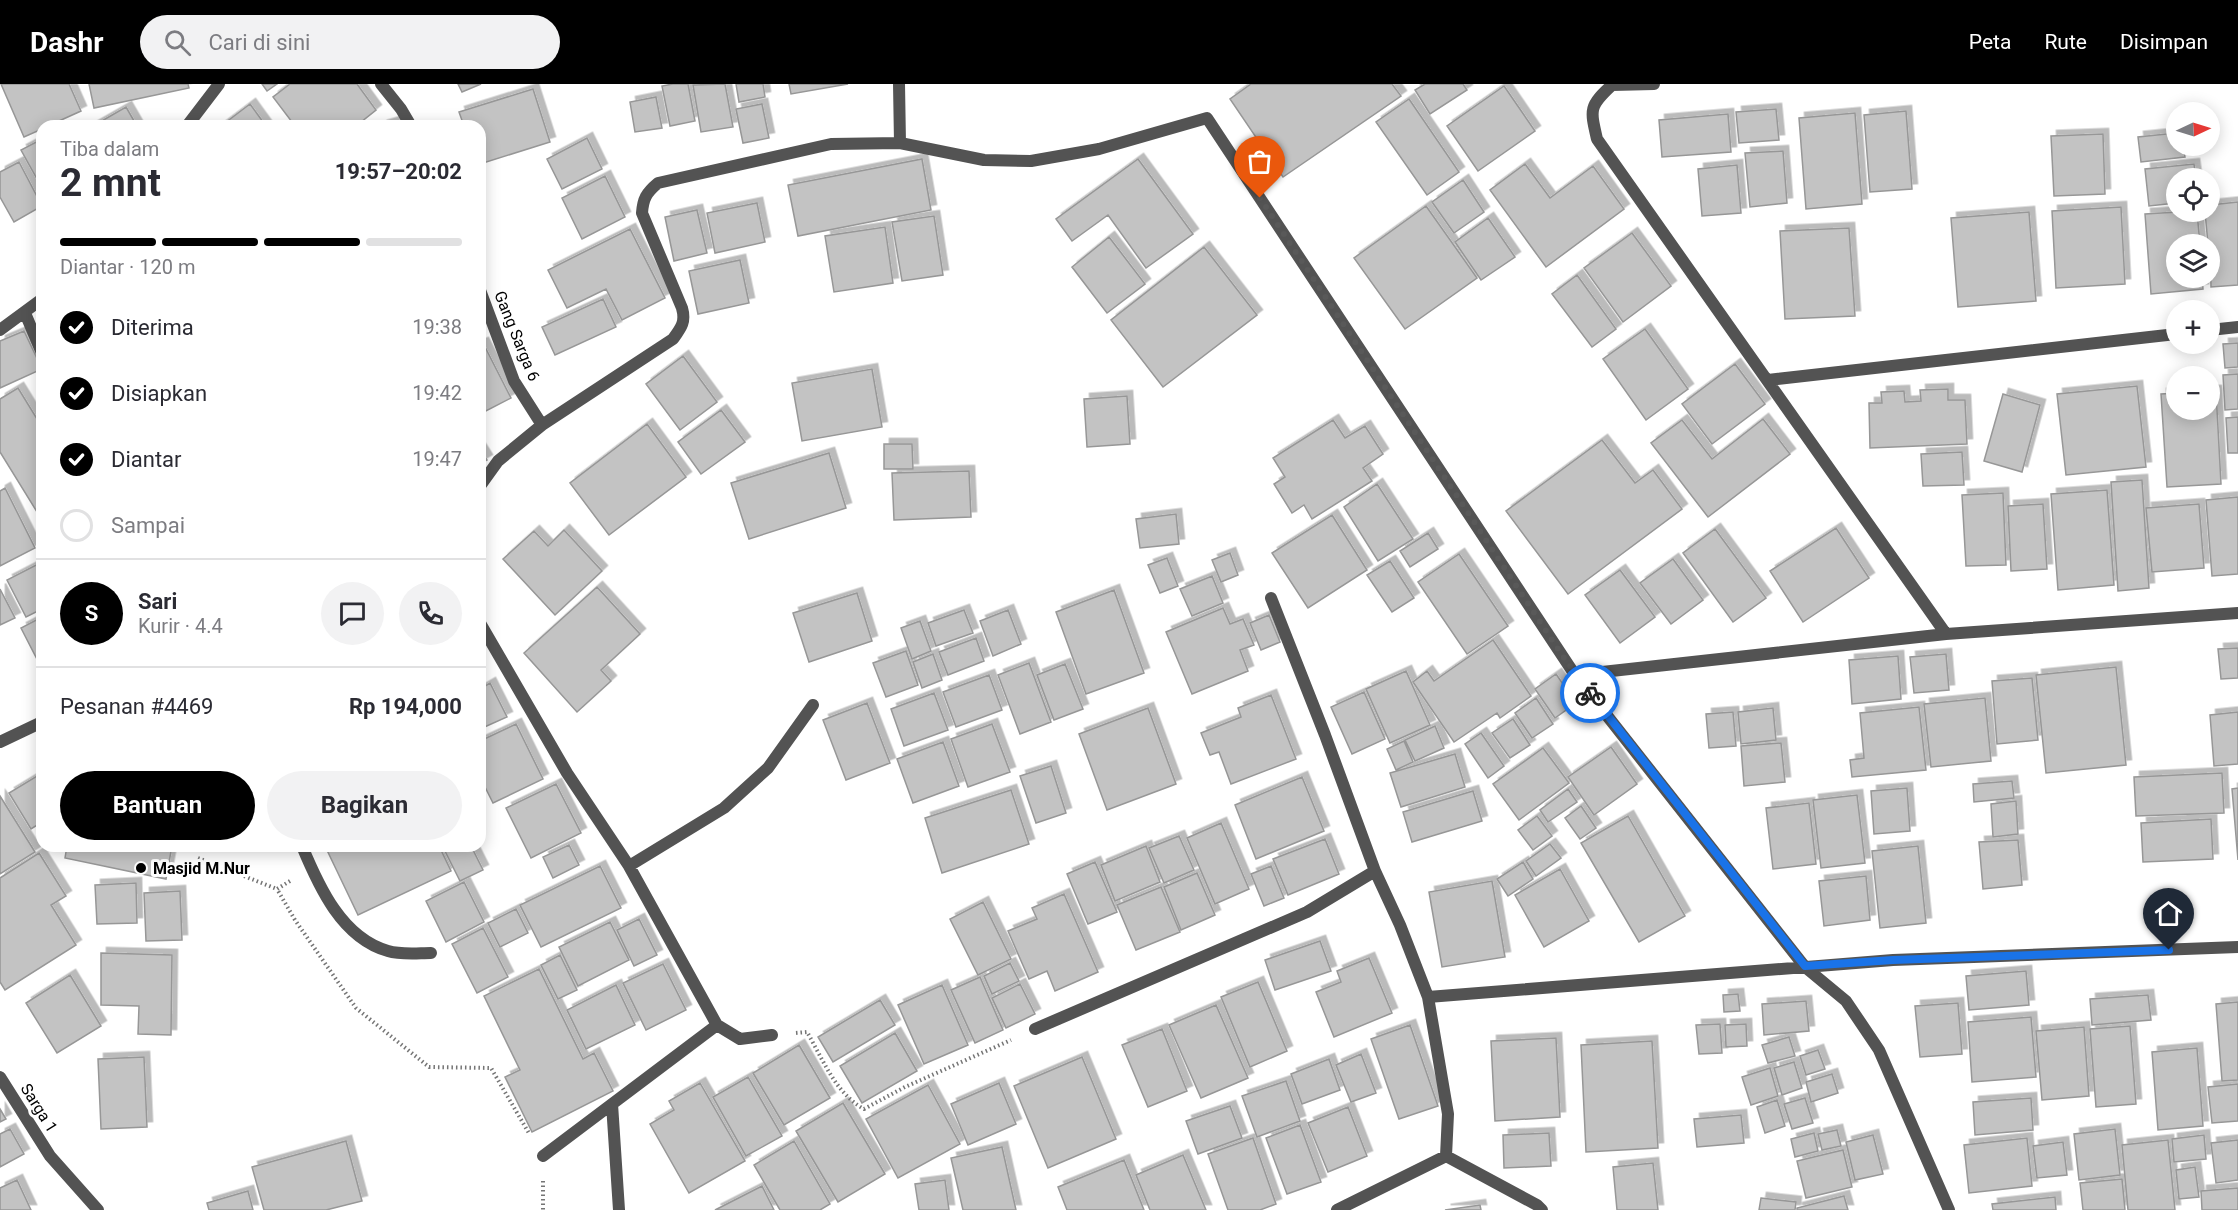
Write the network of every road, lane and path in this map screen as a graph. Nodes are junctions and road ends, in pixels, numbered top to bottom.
1 (219, 84) edge
2 (381, 84) edge
3 (899, 84) edge
4 (1654, 84) edge
5 (192, 120) edge
6 (407, 120) edge
7 (900, 143) junction
8 (36, 303) edge
9 (486, 306) edge
10 (25, 313) junction
11 (2238, 327) edge
12 (2220, 329) edge
13 (0, 330) edge
14 (2166, 335) edge
15 (36, 339) edge
16 (1768, 380) junction
17 (542, 425) junction
18 (486, 478) edge
19 (1271, 598) dead end
20 (2238, 613) edge
21 (486, 633) edge
22 (1946, 634) junction
23 (1575, 675) junction
24 (813, 705) dead end
25 (36, 725) edge
26 (0, 742) edge
27 (305, 852) edge
28 (198, 858) dead end
29 (629, 866) junction
30 (311, 867) junction
31 (1375, 871) junction
32 (277, 890) junction
33 (2238, 947) edge
34 (431, 953) dead end
35 (1805, 966) junction
36 (1428, 997) junction
37 (717, 1025) junction
38 (1035, 1029) joint
39 (772, 1035) joint
40 (0, 1077) edge
41 (612, 1104) junction
42 (543, 1156) junction
43 (1446, 1156) junction
44 (98, 1210) edge
45 (543, 1210) edge
46 (619, 1210) edge
47 (1337, 1210) edge
48 (1542, 1210) edge
49 (1948, 1210) edge

1 - 5 street
2 - 6 street
3 - 7 street
4 - 16 street
7 - 17 street
7 - 23 street
8 - 10 street
9 - 17 street, Gang Sarga 6
10 - 13 street
10 - 15 street
11 - 12 street
14 - 16 street
16 - 22 street
17 - 18 street
19 - 31 street
20 - 22 street
21 - 29 street
22 - 23 street
23 - 35 street
24 - 29 street
25 - 26 street
27 - 30 street
28 - 32 path
29 - 37 street
30 - 32 path
30 - 34 street
31 - 36 street
31 - 38 street
32 - 42 path
33 - 35 street
35 - 36 street
35 - 49 street
36 - 43 street
37 - 39 street
37 - 41 street
38 - 39 path
40 - 44 street, Sarga 1
41 - 42 street
41 - 46 street
42 - 45 path
43 - 47 street
43 - 48 street

